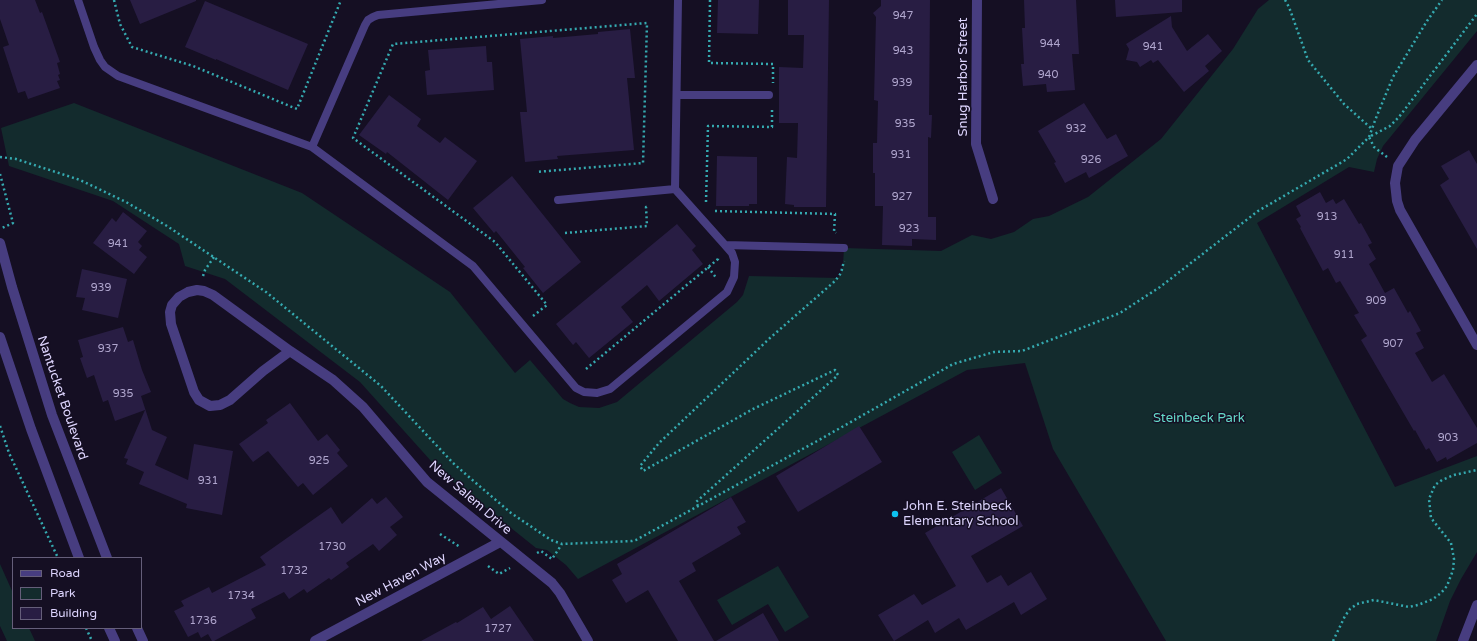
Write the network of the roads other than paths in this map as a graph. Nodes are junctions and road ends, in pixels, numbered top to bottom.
1 (78, 0) edge
2 (542, 0) edge
3 (678, 0) edge
4 (977, 0) edge
5 (1477, 65) edge
6 (677, 95) junction
7 (772, 95) road end
8 (312, 147) junction
9 (675, 189) junction
10 (993, 199) dead end
11 (558, 200) dead end
12 (0, 243) edge
13 (725, 245) junction
14 (844, 248) road end
15 (0, 337) edge
16 (1477, 345) edge
17 (290, 351) junction
18 (500, 542) junction
19 (79, 557) edge
20 (107, 557) edge
21 (1477, 605) edge
22 (109, 629) edge
23 (137, 629) edge
24 (115, 641) edge
25 (143, 641) edge
26 (315, 641) edge
27 (588, 641) edge
28 (1463, 641) edge

1 - 8 lane
2 - 8 lane
3 - 6 lane
4 - 10 street, Snug Harbor Street
5 - 16 street
6 - 7 lane
6 - 9 lane
8 - 13 lane
9 - 11 lane
9 - 13 lane
12 - 20 street, Nantucket Boulevard
13 - 14 lane
15 - 19 street
17 - 17 street, New Salem Drive
17 - 18 street, New Salem Drive
18 - 26 street, New Haven Way
18 - 27 street, New Salem Drive
21 - 28 street
22 - 24 street
23 - 25 street

